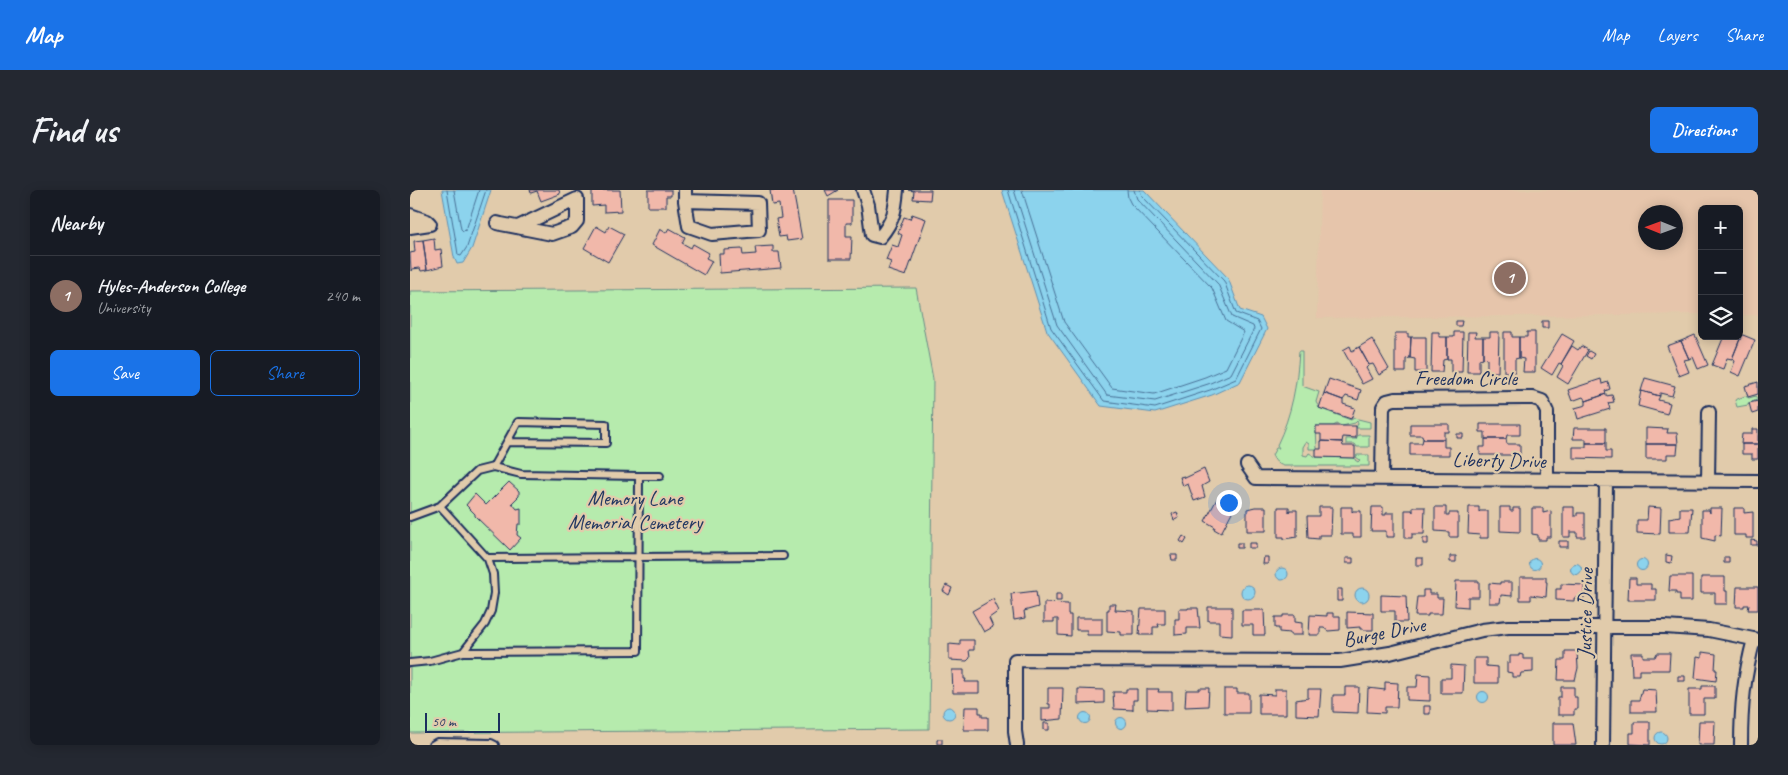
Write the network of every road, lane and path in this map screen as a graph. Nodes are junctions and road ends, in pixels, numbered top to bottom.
1 (863, 190) edge
2 (897, 190) edge
3 (577, 195) edge
4 (685, 196) edge
5 (410, 215) edge
6 (497, 223) dead end
7 (410, 226) edge
8 (518, 227) junction
9 (1710, 412) dead end
10 (507, 442) junction
11 (1246, 465) dead end
12 (493, 467) junction
13 (639, 476) junction
14 (660, 476) dead end
15 (1382, 478) junction
16 (1547, 480) junction
17 (1606, 481) junction
18 (1708, 481) junction
19 (1758, 481) edge
20 (440, 506) junction
21 (410, 517) edge
22 (784, 556) dead end
23 (638, 557) junction
24 (488, 558) junction
25 (1606, 627) junction
26 (1756, 639) edge
27 (463, 652) junction
28 (410, 663) edge
29 (435, 743) edge
30 (495, 745) edge
31 (1017, 745) edge
32 (1603, 745) edge
33 (1741, 745) edge

1 - 2 street
3 - 8 street
3 - 8 street
4 - 4 street
5 - 7 street
6 - 8 street
9 - 18 street
10 - 10 lane
10 - 12 lane
11 - 15 street, Liberty Drive
12 - 13 lane
12 - 20 lane
13 - 14 lane
13 - 23 lane
15 - 16 street, Liberty Drive
15 - 16 street, Freedom Circle
16 - 17 street, Liberty Drive
17 - 18 street, Liberty Drive
17 - 25 street, Justice Drive
18 - 19 street, Liberty Drive
20 - 21 lane
20 - 24 lane
22 - 23 lane
23 - 24 lane
23 - 27 lane
24 - 27 lane
25 - 26 street, Burge Drive
25 - 31 street, Burge Drive
25 - 32 street, Justice Drive
26 - 33 street
27 - 28 lane
29 - 30 lane

